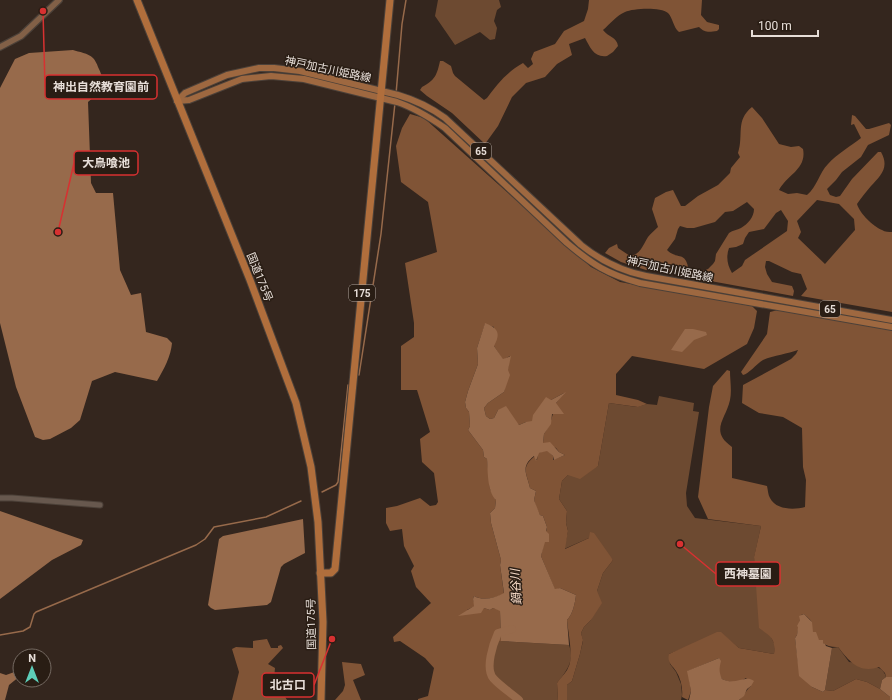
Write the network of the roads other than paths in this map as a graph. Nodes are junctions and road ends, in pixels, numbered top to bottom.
1 (59, 0) edge
2 (137, 0) edge
3 (390, 0) edge
4 (0, 47) edge
5 (381, 95) junction
6 (176, 101) junction
7 (892, 320) edge
8 (892, 327) edge
9 (0, 498) edge
10 (100, 505) dead end
11 (320, 573) junction
12 (321, 700) edge

1 - 4 main road
2 - 6 highway, 国道175号
3 - 5 highway, 175
5 - 6 main road, 神戸加古川姫路線 / 65
5 - 7 main road, 神戸加古川姫路線 / 65
5 - 8 main road, 神戸加古川姫路線 / 65
5 - 11 highway, 175
6 - 11 highway, 国道175号
9 - 10 street
11 - 12 highway, 国道175号

